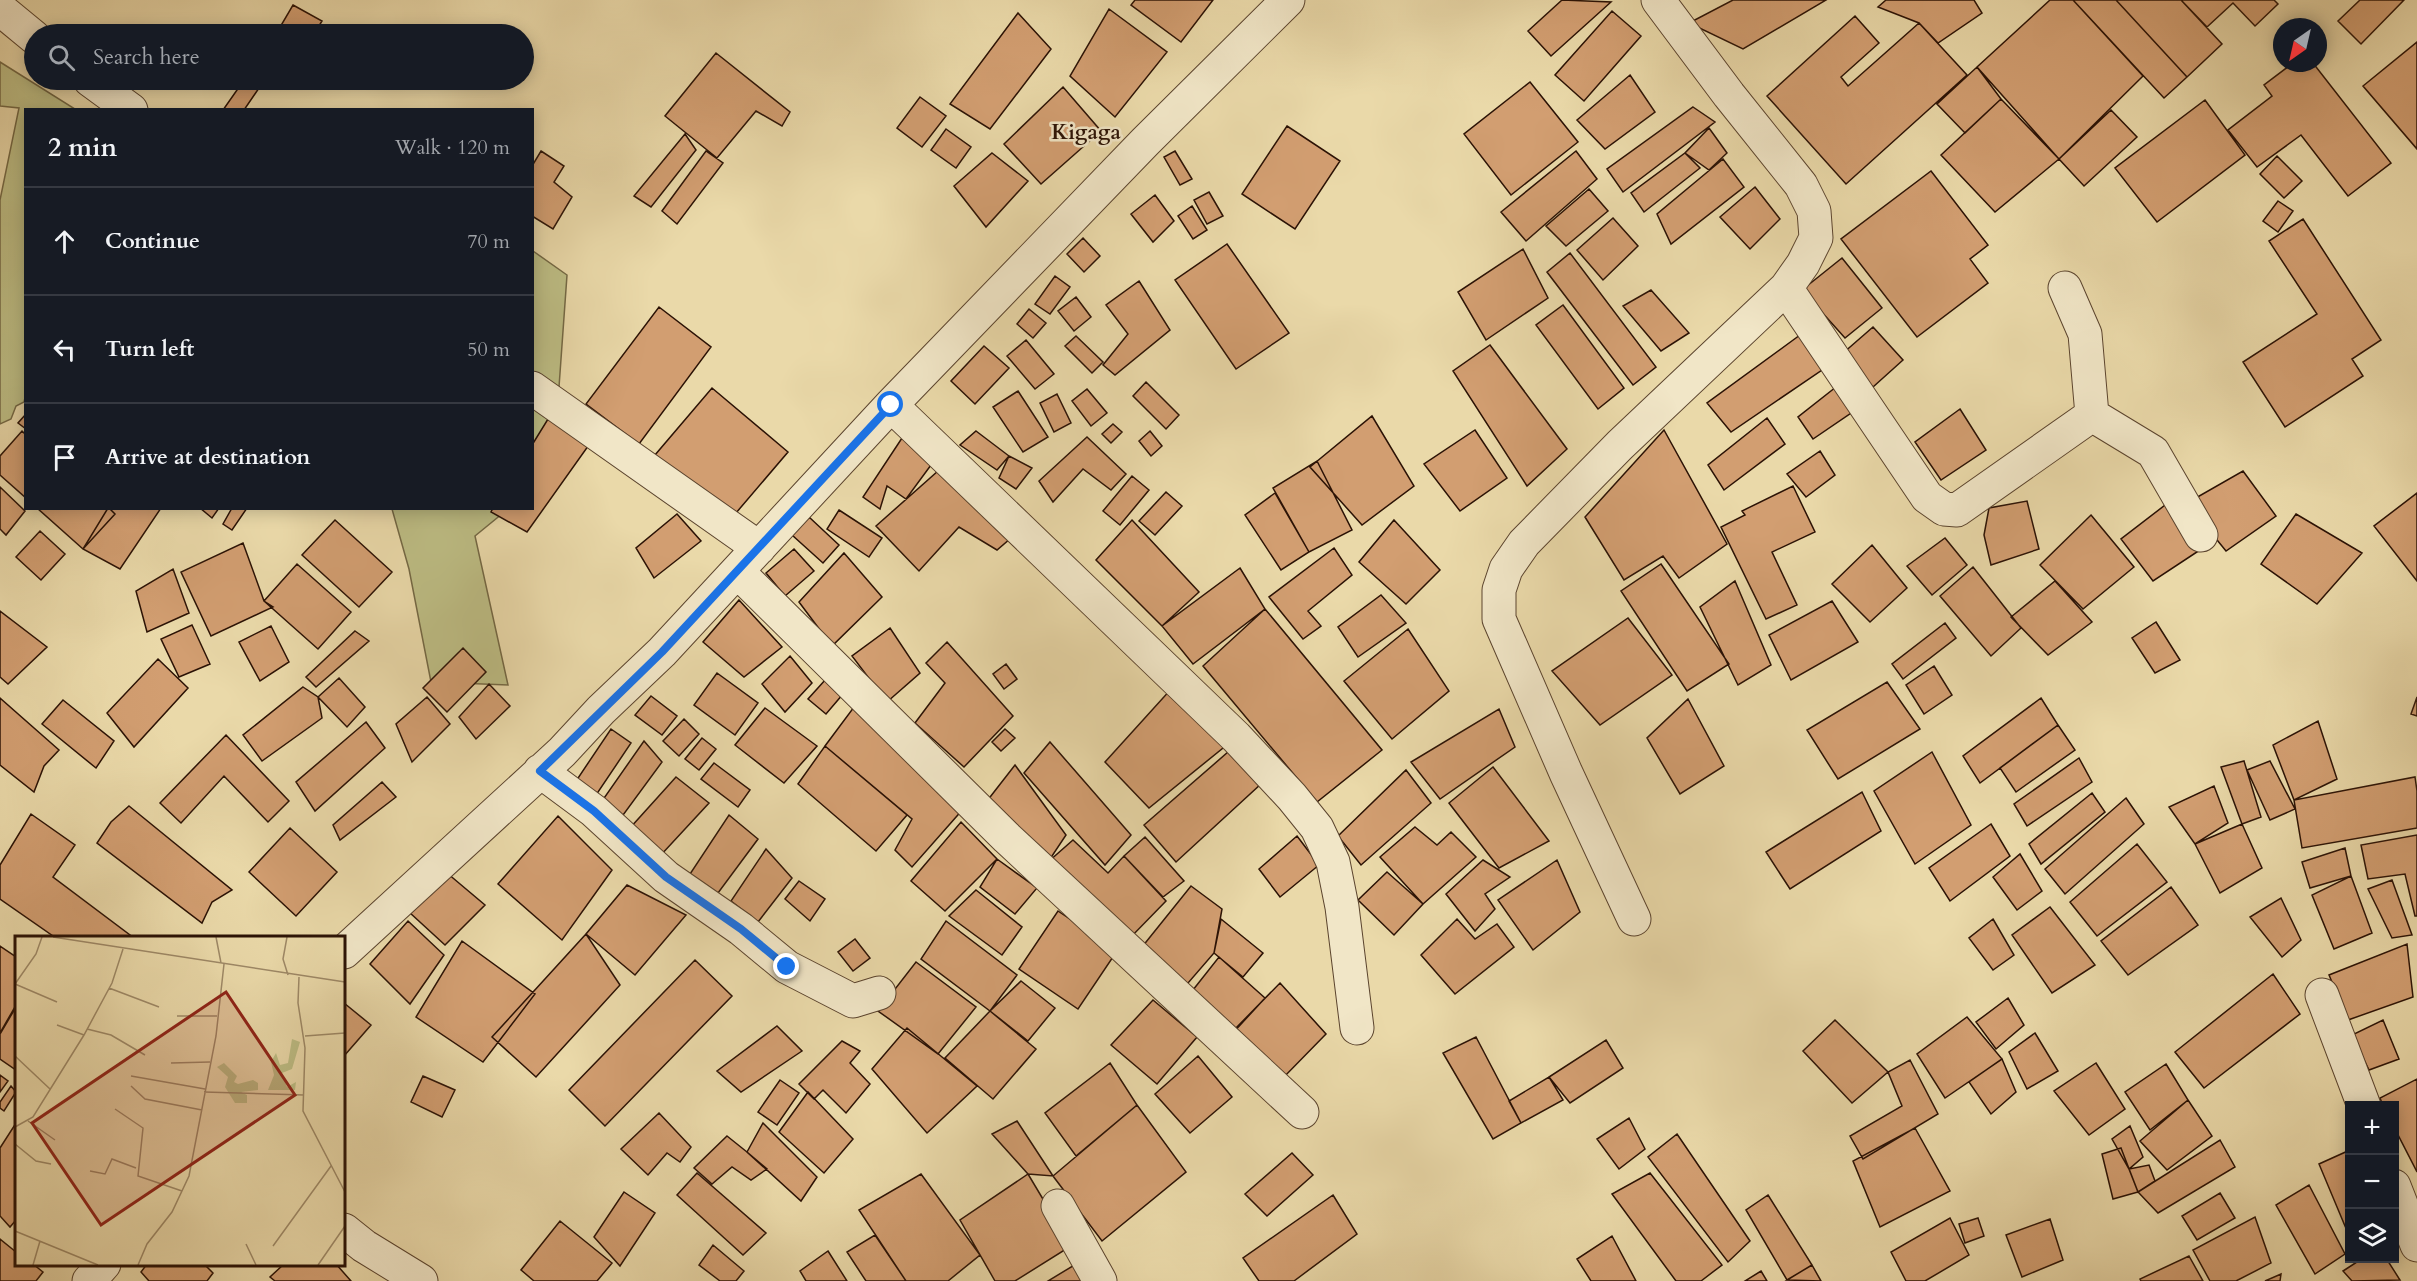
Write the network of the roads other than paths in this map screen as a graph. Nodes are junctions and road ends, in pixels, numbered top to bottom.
1 (1288, 0) edge
2 (1658, 0) edge
3 (0, 9) edge
4 (24, 29) edge
5 (104, 90) edge
6 (128, 108) edge
7 (1786, 288) junction
8 (2065, 288) dead end
9 (534, 390) edge
10 (891, 405) junction
11 (2092, 415) junction
12 (2202, 535) dead end
13 (749, 560) junction
14 (540, 771) junction
15 (1634, 919) dead end
16 (345, 951) edge
17 (879, 993) dead end
18 (2322, 995) dead end
19 (1357, 1028) dead end
20 (2362, 1101) edge
21 (1302, 1112) dead end
22 (2399, 1199) edge
23 (1058, 1206) dead end
24 (345, 1231) edge
25 (2417, 1245) edge
26 (102, 1266) edge
27 (89, 1281) edge
28 (421, 1281) edge
29 (1100, 1281) edge

1 - 10 street
2 - 7 street
3 - 4 street
5 - 6 street
7 - 11 street
7 - 15 street
8 - 11 street
9 - 13 street
10 - 13 street
10 - 19 street
11 - 12 street
13 - 14 street
13 - 21 street
14 - 16 street
14 - 17 street
18 - 20 street
22 - 25 street
23 - 29 street
24 - 28 street
26 - 27 street

